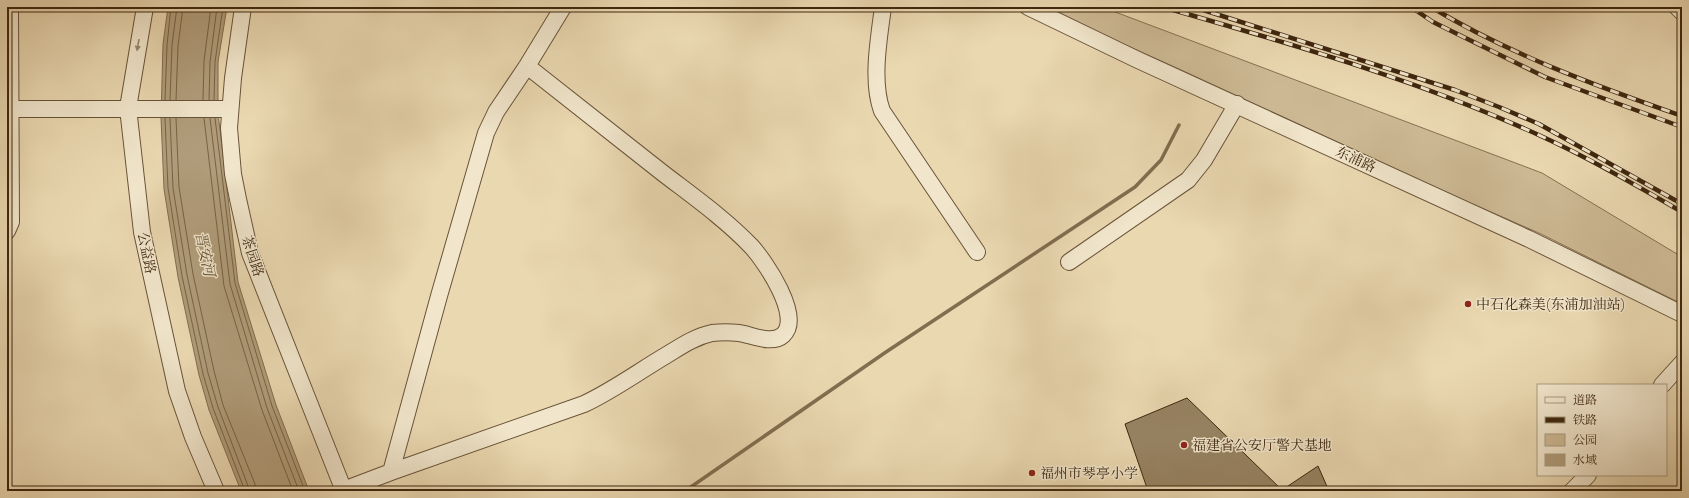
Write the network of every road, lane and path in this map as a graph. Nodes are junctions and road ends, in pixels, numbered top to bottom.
1 (10, 7) edge
2 (145, 7) edge
3 (243, 7) edge
4 (563, 7) edge
5 (883, 7) edge
6 (1028, 7) edge
7 (1677, 7) edge
8 (1682, 12) edge
9 (527, 66) junction
10 (1237, 104) junction
11 (136, 108) junction
12 (11, 109) junction
13 (230, 109) junction
14 (7, 231) edge
15 (977, 252) dead end
16 (1069, 262) dead end
17 (1682, 314) edge
18 (1682, 363) edge
19 (1663, 384) edge
20 (391, 472) junction
21 (1587, 476) edge
22 (216, 491) edge
23 (343, 491) edge
24 (1572, 491) edge

1 - 12 street
2 -> 11 street, 公益路
3 - 13 street, 茶园路
4 - 9 street
5 - 15 street
6 - 10 street, 东浦路
7 - 8 street
9 - 20 street
9 - 20 street
10 - 16 street
10 - 17 street, 东浦路
11 - 12 street
11 - 13 street
11 - 22 street, 公益路
12 - 14 street
13 - 23 street, 茶园路
18 - 19 street
20 - 23 street
21 - 24 street

